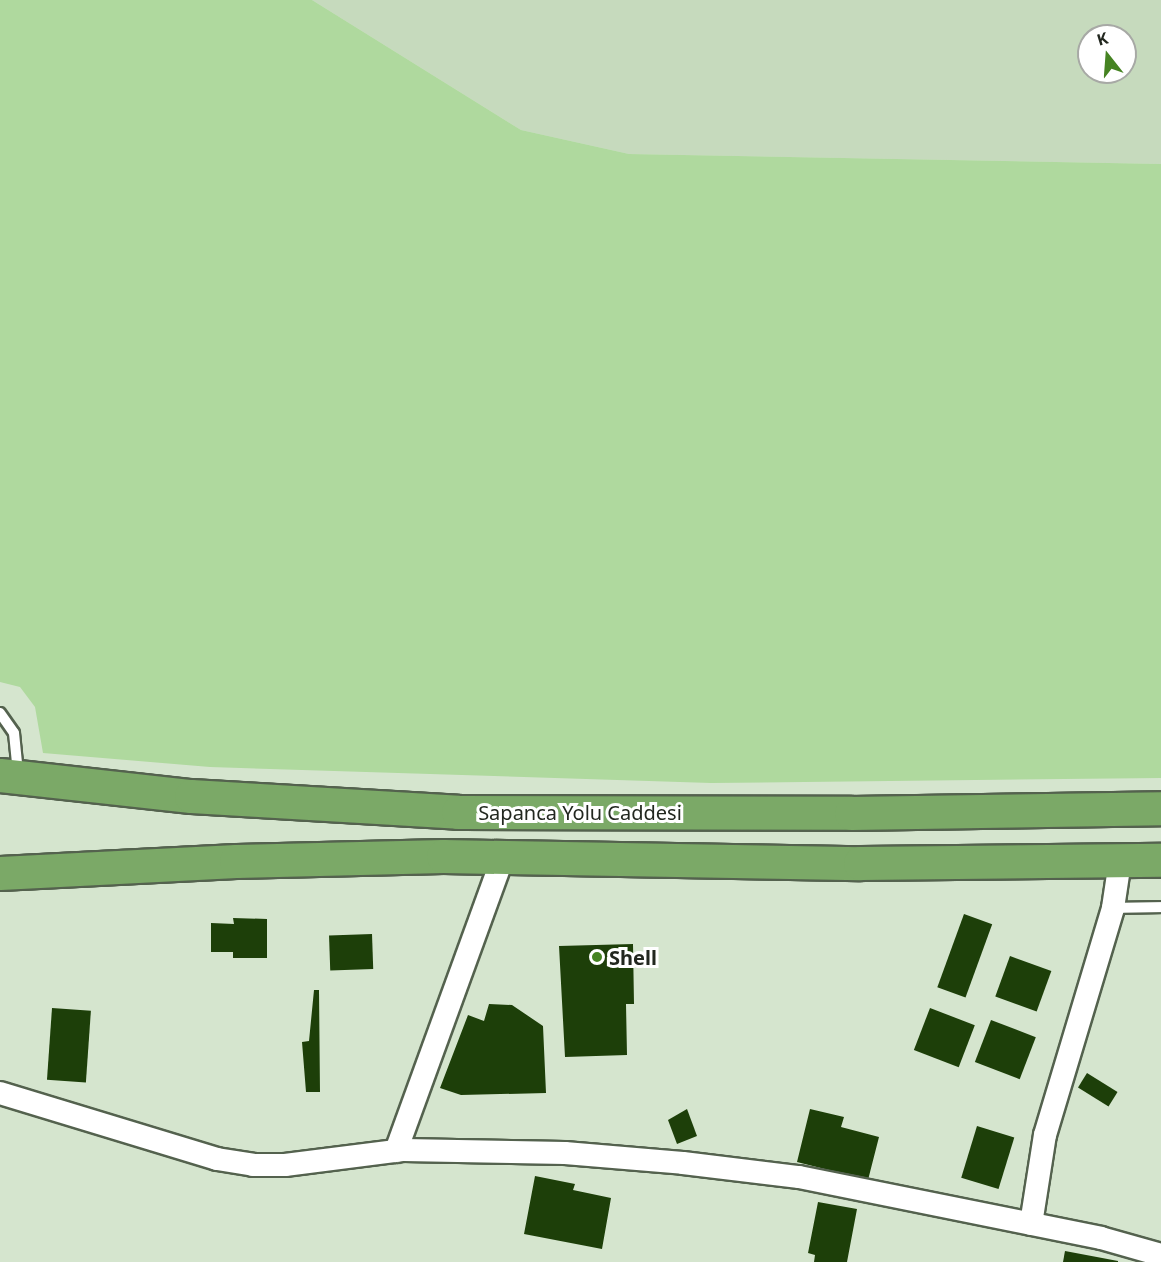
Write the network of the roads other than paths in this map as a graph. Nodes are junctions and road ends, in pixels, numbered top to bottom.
1 (0, 713) edge
2 (9, 776) edge
3 (1161, 808) edge
4 (503, 857) junction
5 (1161, 860) edge
6 (1120, 861) junction
7 (0, 873) edge
8 (1161, 907) edge
9 (1113, 908) junction
10 (0, 1093) edge
11 (396, 1151) junction
12 (1031, 1224) junction
13 (1161, 1255) edge

1 - 2 lane
2 - 3 highway, Sapanca Yolu Caddesi
4 - 6 highway
4 - 7 highway
4 - 11 street
5 - 6 highway
6 - 9 street
8 - 9 lane
9 - 12 street
10 - 11 street
11 - 12 street
12 - 13 street

